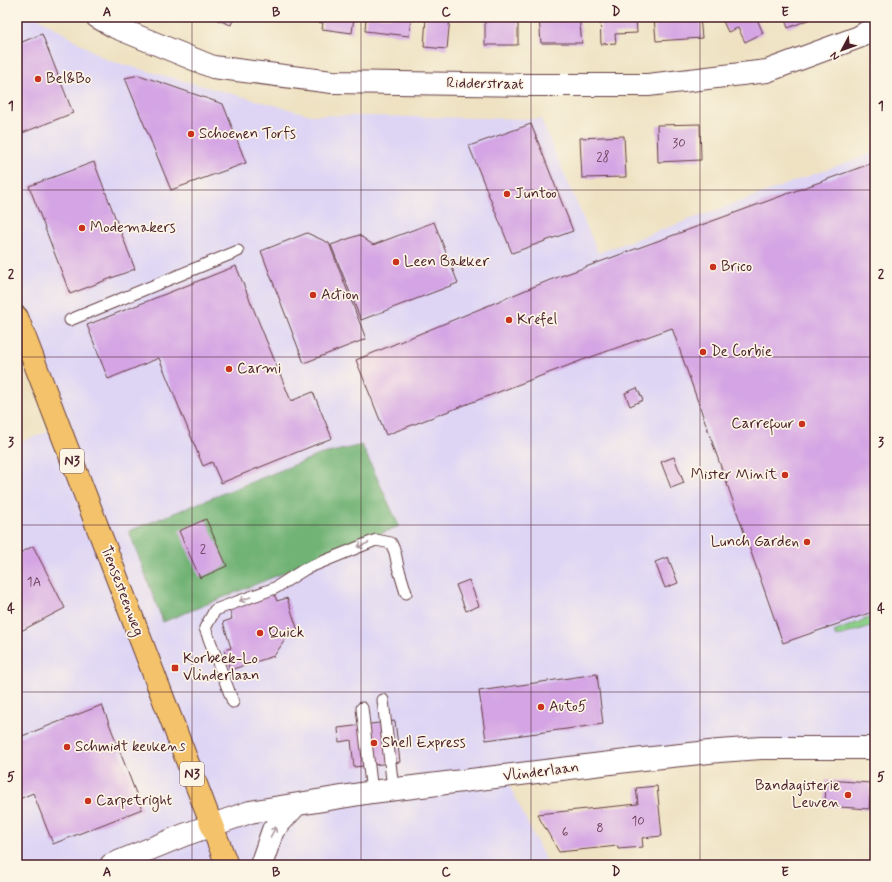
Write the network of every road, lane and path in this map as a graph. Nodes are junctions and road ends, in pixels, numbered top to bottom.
1 (97, 17) edge
2 (875, 27) edge
3 (238, 251) dead end
4 (17, 317) edge
5 (70, 320) dead end
6 (406, 593) dead end
7 (383, 700) dead end
8 (233, 702) dead end
9 (362, 708) dead end
10 (875, 748) edge
11 (383, 790) junction
12 (296, 805) junction
13 (212, 826) junction
14 (111, 865) edge
15 (227, 865) edge
16 (261, 865) edge

1 - 2 street, Ridderstraat
3 - 5 lane
4 - 13 main road, Tiensesteenweg / N3
6 -> 8 lane
7 - 11 lane
9 - 11 lane
10 - 11 street, Vlinderlaan
11 - 12 street, Vlinderlaan
12 - 13 street, Vlinderlaan
16 -> 12 street
13 - 14 street, Vlinderlaan
13 - 15 main road, Tiensesteenweg / N3

